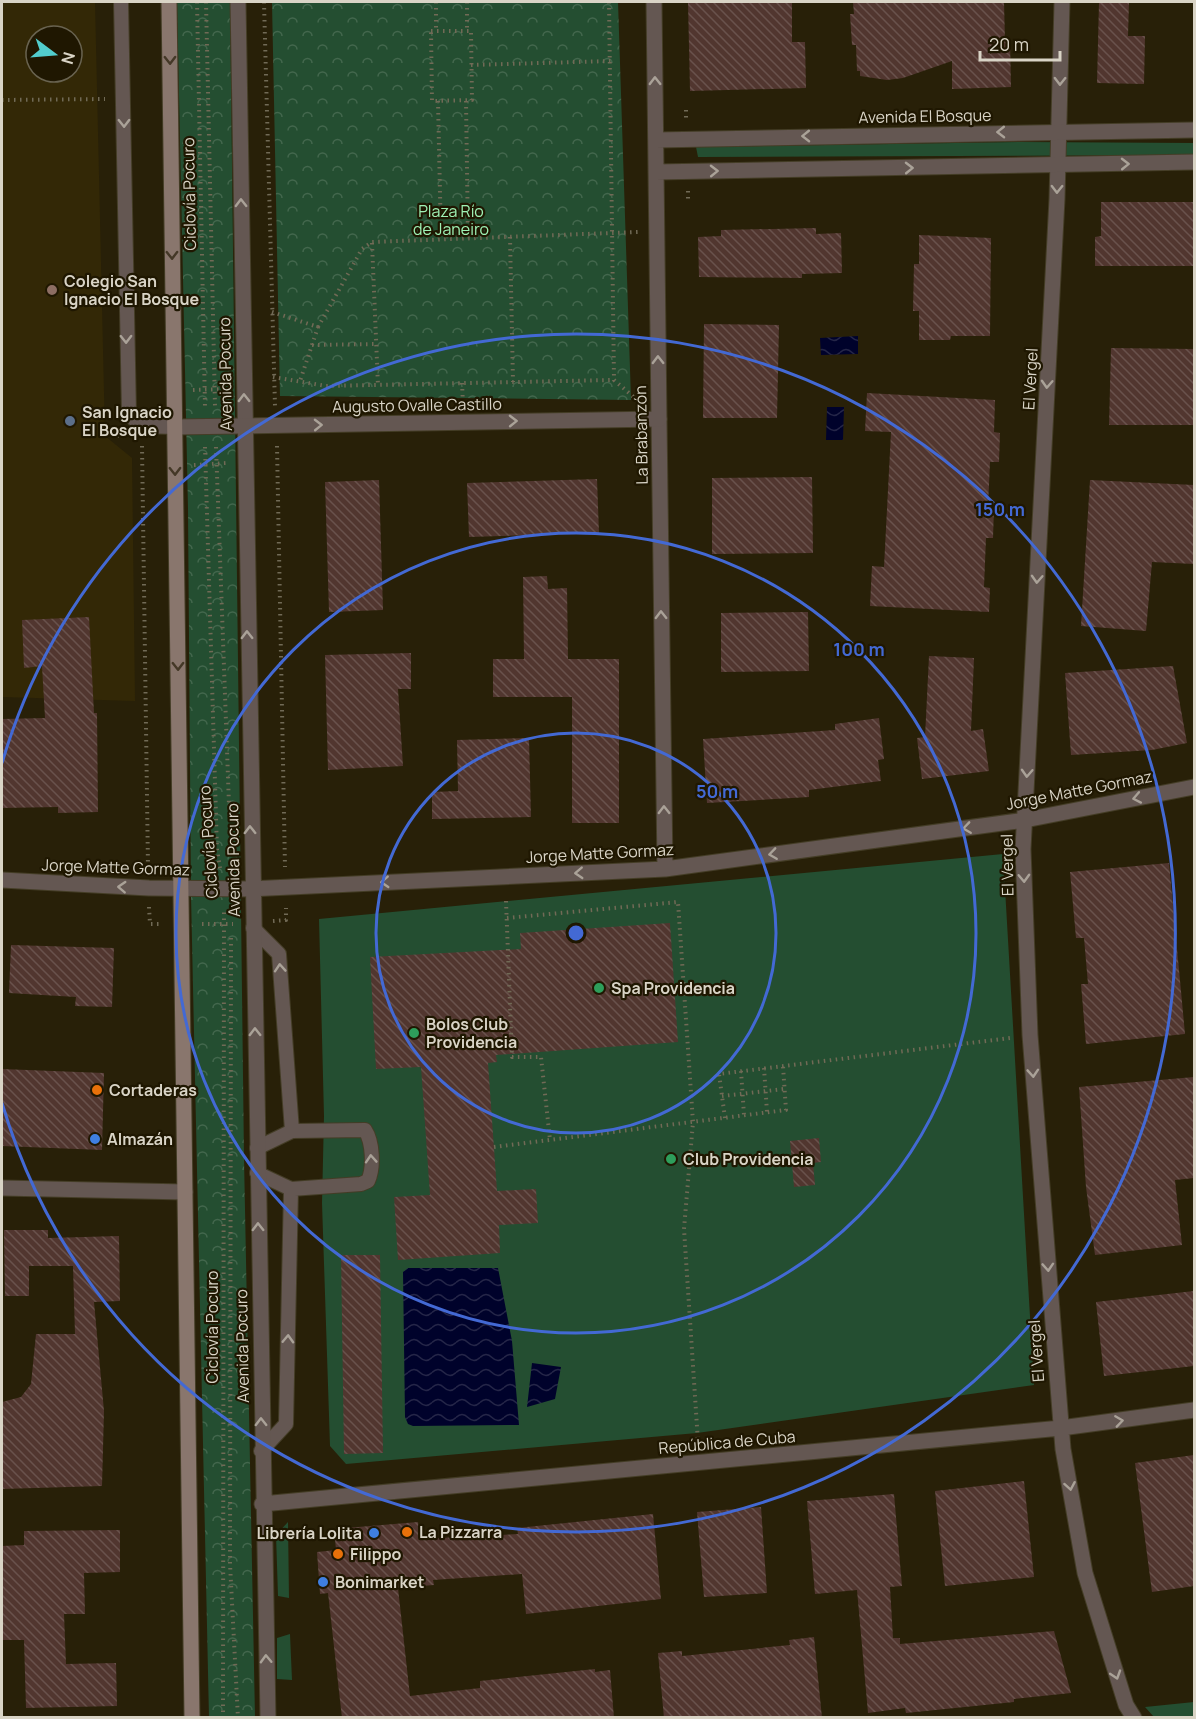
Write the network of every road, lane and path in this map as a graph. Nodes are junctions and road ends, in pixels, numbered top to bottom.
1 (121, 2) edge
2 (169, 2) edge
3 (197, 2) edge
4 (206, 2) edge
5 (238, 2) edge
6 (264, 2) edge
7 (436, 2) edge
8 (467, 2) edge
9 (609, 2) edge
10 (654, 2) edge
11 (1062, 2) edge
12 (467, 30) junction
13 (436, 31) junction
14 (611, 61) junction
15 (471, 65) junction
16 (105, 99) dead end
17 (2, 100) edge
18 (438, 101) junction
19 (466, 101) junction
20 (1059, 130) junction
21 (1194, 130) edge
22 (656, 140) junction
23 (1194, 162) edge
24 (1058, 165) junction
25 (656, 172) junction
26 (657, 231) junction
27 (611, 232) junction
28 (510, 237) junction
29 (468, 238) junction
30 (441, 239) junction
31 (372, 242) junction
32 (272, 312) junction
33 (318, 327) junction
34 (376, 344) junction
35 (312, 345) junction
36 (273, 377) junction
37 (614, 380) junction
38 (300, 381) junction
39 (513, 382) junction
40 (378, 386) junction
41 (273, 388) junction
42 (214, 389) junction
43 (244, 389) junction
44 (174, 390) junction
45 (204, 390) junction
46 (659, 419) junction
47 (277, 425) junction
48 (141, 426) junction
49 (244, 426) junction
50 (175, 427) junction
51 (210, 427) junction
52 (277, 458) junction
53 (245, 461) junction
54 (143, 462) junction
55 (216, 463) junction
56 (206, 464) junction
57 (175, 466) junction
58 (1194, 787) edge
59 (229, 816) dead end
60 (1024, 820) junction
61 (665, 869) junction
62 (2, 880) edge
63 (286, 887) junction
64 (149, 888) junction
65 (181, 889) junction
66 (228, 889) junction
67 (251, 889) junction
68 (506, 900) dead end
69 (507, 918) junction
70 (224, 923) junction
71 (182, 924) junction
72 (231, 924) junction
73 (252, 926) junction
74 (1012, 1037) dead end
75 (783, 1066) junction
76 (764, 1068) junction
77 (741, 1071) junction
78 (784, 1089) junction
79 (765, 1092) junction
80 (743, 1093) junction
81 (722, 1096) junction
82 (767, 1112) junction
83 (744, 1115) junction
84 (724, 1118) junction
85 (693, 1122) junction
86 (292, 1131) junction
87 (550, 1140) junction
88 (494, 1147) dead end
89 (256, 1148) junction
90 (257, 1173) junction
91 (2, 1188) edge
92 (291, 1189) junction
93 (185, 1192) junction
94 (1194, 1410) edge
95 (1061, 1428) junction
96 (697, 1432) dead end
97 (261, 1451) junction
98 (262, 1504) junction
99 (192, 1718) edge
100 (223, 1718) edge
101 (238, 1718) edge
102 (268, 1718) edge
103 (1134, 1718) edge

1 -> 48 lane
2 -> 44 main road
3 - 45 path, Ciclovía Pocuro
4 - 42 path
43 -> 5 street, Avenida Pocuro
6 - 32 path
7 - 13 path
8 - 12 path
9 - 14 path
22 -> 10 street, La Brabanzón
11 -> 20 street, El Vergel
12 - 13 path
12 - 15 path
13 - 18 path
14 - 15 path
14 - 27 path
15 - 19 path
16 - 17 path
18 - 19 path
18 - 30 path
19 - 29 path
20 - 21 street, Avenida El Bosque
20 -> 22 street, Avenida El Bosque
20 - 24 street, El Vergel
22 - 25 street, La Brabanzón
24 -> 23 street
25 -> 24 street
24 -> 60 street, El Vergel
25 - 26 street, La Brabanzón
26 - 27 path
46 -> 26 street, La Brabanzón
27 - 28 path
27 - 37 path
28 - 29 path
28 - 39 path
29 - 30 path
30 - 31 path
31 - 33 path
31 - 34 path
32 - 33 path
32 - 36 path
33 - 35 path
34 - 35 path
34 - 40 path
35 - 38 path
36 - 38 path
36 - 41 path
37 - 39 path
37 - 46 path
38 - 40 path
39 - 40 path
41 - 43 path
41 - 47 path
42 - 43 path
42 - 45 path
42 - 51 path
49 -> 43 street, Avenida Pocuro
44 - 45 path
44 - 50 main road
45 - 51 path, Ciclovía Pocuro
47 -> 46 street, Augusto Ovalle Castillo
61 -> 46 street, La Brabanzón
47 - 49 street, Augusto Ovalle Castillo
47 - 52 path
48 - 50 lane
48 - 54 path
49 - 51 street, Augusto Ovalle Castillo
49 - 53 street, Avenida Pocuro
50 - 51 street, Augusto Ovalle Castillo
50 - 57 main road
51 - 55 path
51 - 56 path, Ciclovía Pocuro
52 - 53 path
52 - 63 path
53 - 55 path
67 -> 53 street, Avenida Pocuro
54 - 57 path
54 - 64 path
55 - 56 path
55 - 59 path
56 - 57 path
56 - 66 path, Ciclovía Pocuro
57 -> 65 main road
58 -> 60 street, Jorge Matte Gormaz
60 -> 61 street, Jorge Matte Gormaz
60 -> 95 street, El Vergel
61 -> 63 street, Jorge Matte Gormaz
64 -> 62 street, Jorge Matte Gormaz
63 - 67 street, Jorge Matte Gormaz
63 - 73 path
64 - 65 street, Jorge Matte Gormaz
64 - 71 path
65 - 66 street, Jorge Matte Gormaz
65 - 71 main road
66 - 67 street, Jorge Matte Gormaz
66 - 70 path, Ciclovía Pocuro
66 - 72 path
67 - 73 street, Avenida Pocuro
68 - 69 path
69 - 85 path
69 - 87 path
70 - 71 path
70 - 72 path
70 - 100 path, Ciclovía Pocuro
71 - 93 main road
72 - 73 path
72 - 101 path
86 -> 73 lane
89 -> 73 street, Avenida Pocuro
74 - 75 path
75 - 76 path
75 - 78 path
76 - 77 path
76 - 79 path
77 - 80 path
77 - 81 path
78 - 79 path
78 - 82 path
79 - 80 path
79 - 82 path
80 - 81 path
80 - 83 path
81 - 84 path
82 - 83 path
83 - 84 path
84 - 85 path
85 - 87 path
85 - 96 path
86 - 89 lane
92 -> 86 lane
87 - 88 path
89 - 90 street, Avenida Pocuro
90 - 92 lane
97 -> 90 street, Avenida Pocuro
91 - 93 street
97 -> 92 lane
93 - 99 main road
95 -> 94 street, República de Cuba
95 - 98 street, República de Cuba
95 -> 103 street, El Vergel
97 - 98 street, Avenida Pocuro
102 -> 98 street, Avenida Pocuro

